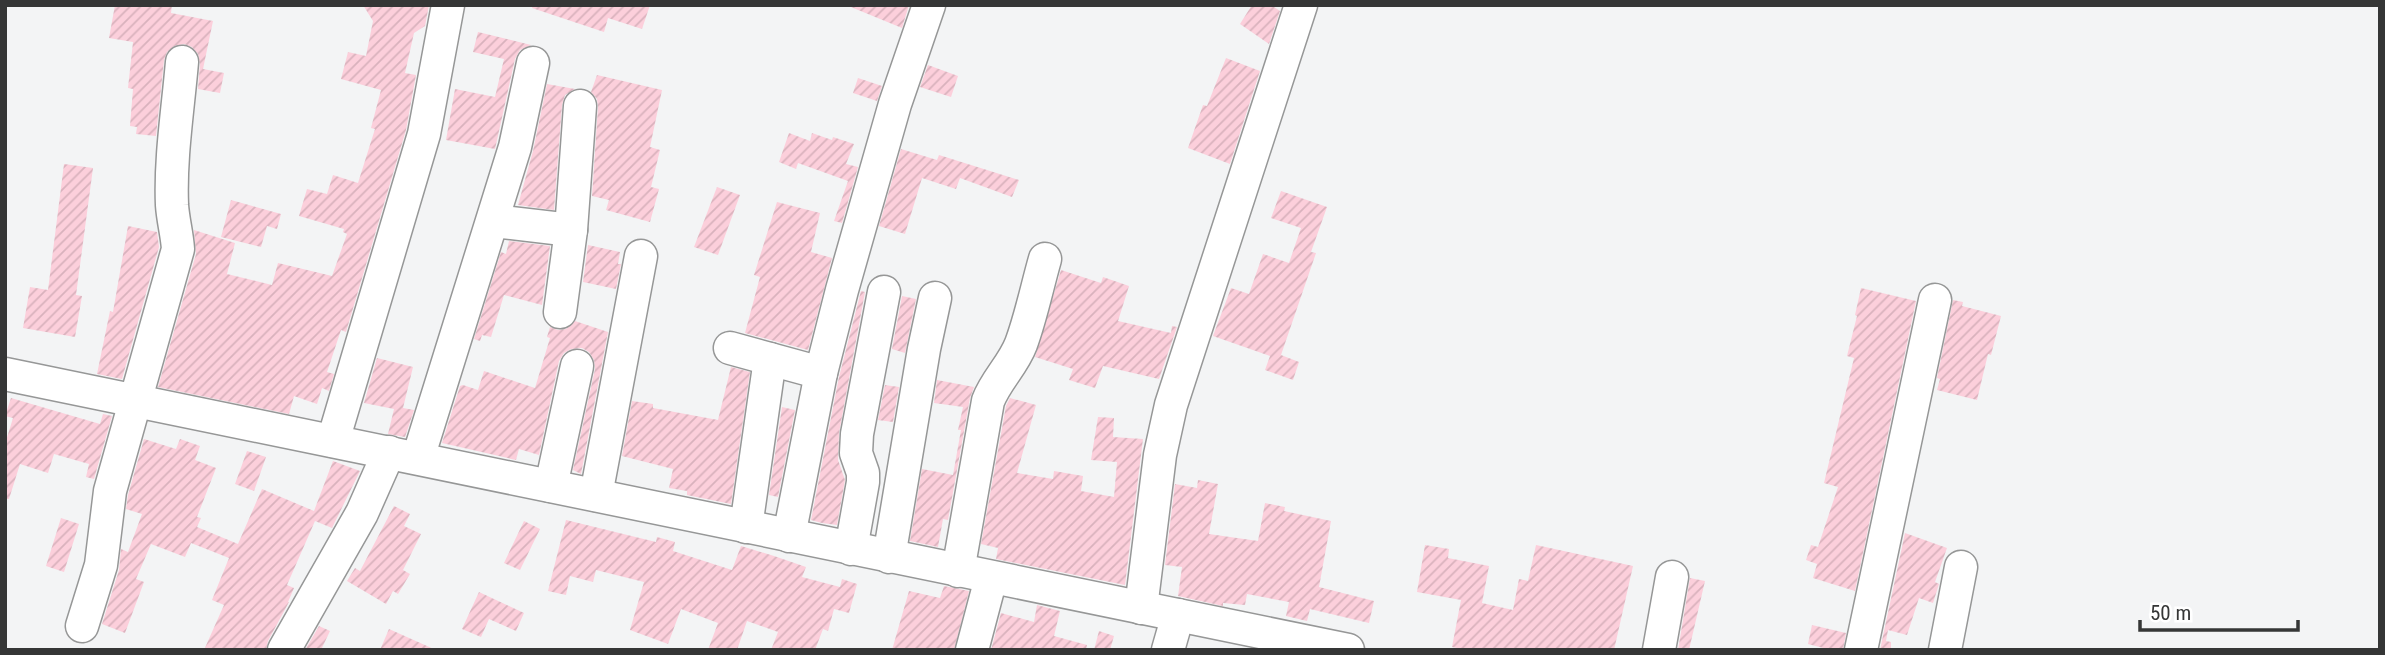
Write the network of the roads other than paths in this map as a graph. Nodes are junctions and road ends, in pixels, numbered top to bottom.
1 (448, 5) edge
2 (929, 5) edge
3 (1301, 5) edge
4 (182, 62) dead end
5 (533, 63) dead end
6 (580, 106) dead end
7 (493, 220) junction
8 (571, 230) junction
9 (641, 256) dead end
10 (1045, 259) dead end
11 (884, 292) dead end
12 (935, 298) dead end
13 (1935, 299) dead end
14 (561, 312) dead end
15 (730, 348) dead end
16 (770, 359) junction
17 (577, 366) dead end
18 (821, 373) junction
19 (5, 374) edge
20 (134, 400) junction
21 (333, 441) junction
22 (404, 455) junction
23 (551, 486) junction
24 (596, 495) junction
25 (746, 527) junction
26 (789, 536) junction
27 (851, 549) junction
28 (889, 557) junction
29 (1961, 567) dead end
30 (958, 571) junction
31 (1672, 576) dead end
32 (991, 578) junction
33 (1141, 608) junction
34 (1178, 615) junction
35 (82, 626) dead end
36 (1272, 642) edge
37 (284, 650) edge
38 (972, 650) edge
39 (1168, 650) edge
40 (1348, 650) edge
41 (1659, 650) edge
42 (1861, 650) edge
43 (1945, 650) edge

1 - 21 street
2 - 18 street
3 - 33 street
4 - 20 street
5 - 7 street
6 - 8 street
7 - 8 street
7 - 22 street
8 - 14 street
9 - 24 street
10 - 30 street
11 - 27 street
12 - 28 street
13 - 42 street
15 - 16 street
16 - 18 street
16 - 25 street
17 - 23 street
18 - 26 street
19 - 20 street
20 - 21 street
20 - 35 street
21 - 22 street
22 - 23 street
22 - 37 street
23 - 24 street
24 - 25 street
25 - 26 street
26 - 27 street
27 - 28 street
28 - 30 street
29 - 43 street
30 - 32 street
31 - 41 street
32 - 33 street
32 - 38 street
33 - 34 street
34 - 36 street
34 - 39 street
36 - 40 street

